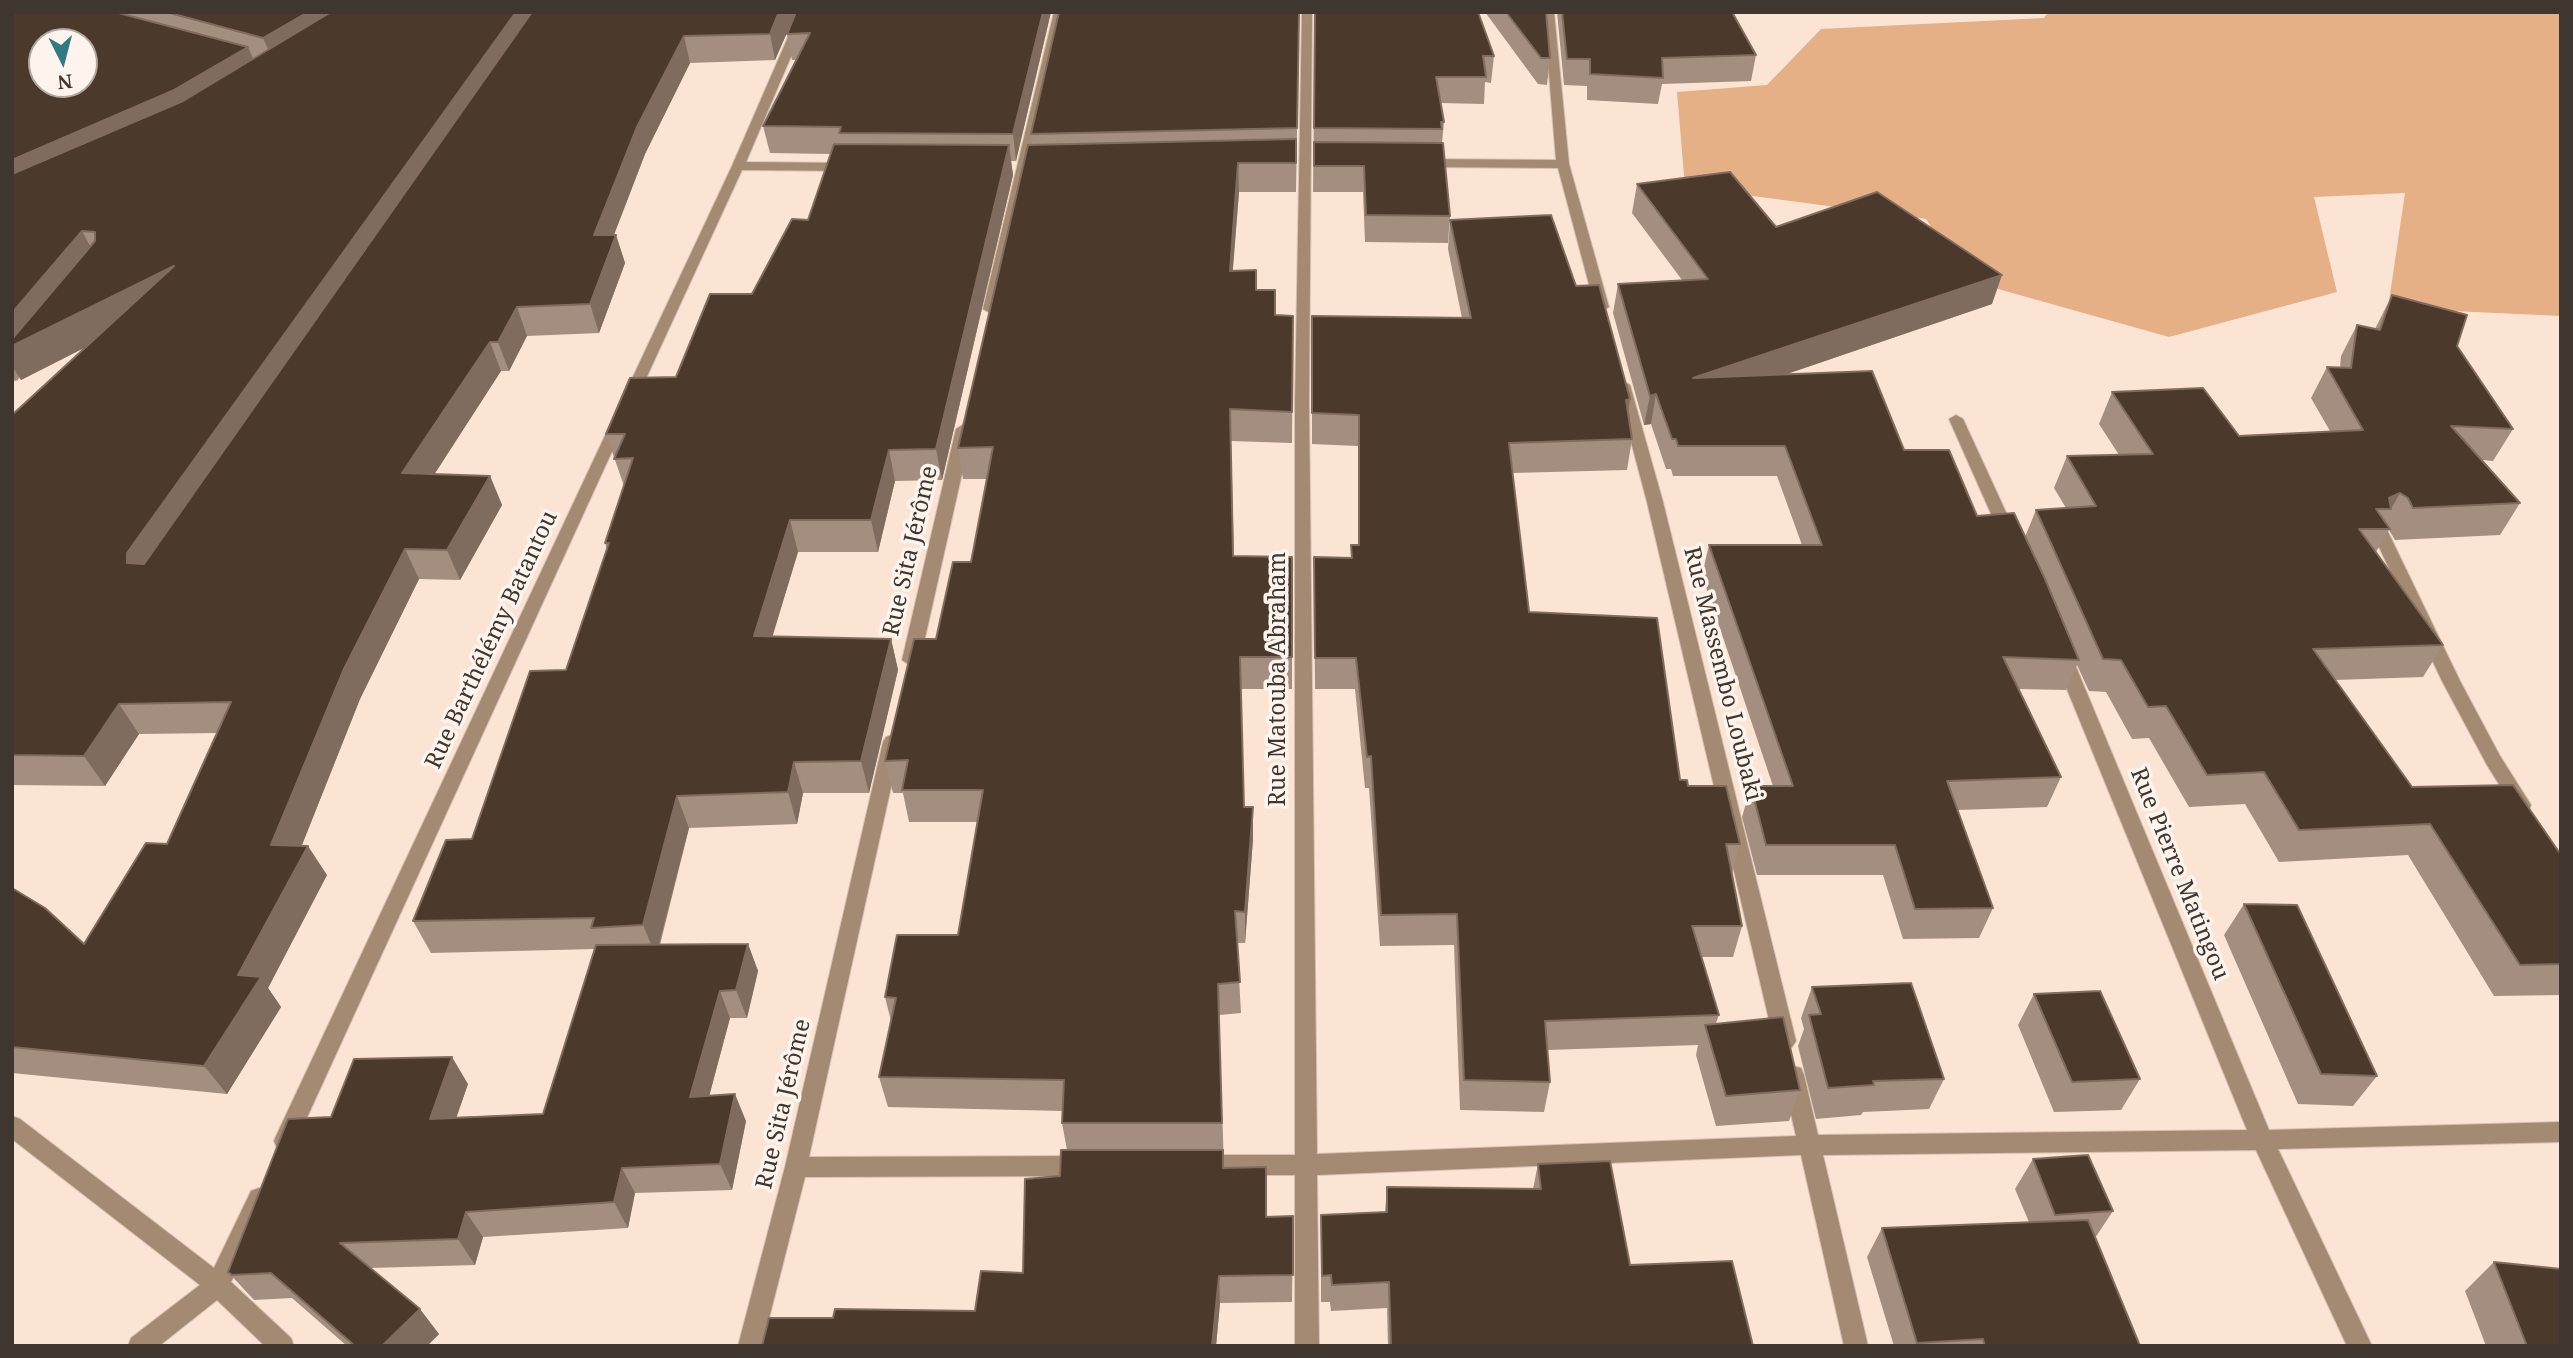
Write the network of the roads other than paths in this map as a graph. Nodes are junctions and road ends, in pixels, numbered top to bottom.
1 (805, 12) edge
2 (1059, 12) edge
3 (1307, 12) edge
4 (1549, 12) edge
5 (1404, 163) edge
6 (1563, 164) junction
7 (738, 166) junction
8 (860, 167) edge
9 (1606, 320) edge
10 (985, 331) edge
11 (37, 347) edge
12 (1620, 372) edge
13 (12, 377) edge
14 (967, 412) edge
15 (1956, 419) dead end
16 (2380, 532) edge
17 (2020, 558) edge
18 (2053, 633) edge
19 (908, 671) edge
20 (896, 726) edge
21 (2534, 824) edge
22 (12, 1126) edge
23 (2561, 1132) edge
24 (2262, 1140) junction
25 (1810, 1145) junction
26 (276, 1160) edge
27 (1180, 1165) edge
28 (1304, 1165) junction
29 (1112, 1166) edge
30 (796, 1167) junction
31 (265, 1185) edge
32 (218, 1286) junction
33 (140, 1346) edge
34 (282, 1346) edge
35 (750, 1346) edge
36 (1307, 1346) edge
37 (1856, 1346) edge
38 (2360, 1346) edge

1 - 7 street, Rue Barthélémy Batantou
2 - 10 street
3 - 28 street, Rue Matouba Abraham
4 - 6 street
5 - 6 street
6 - 9 street
7 - 8 street
7 - 26 street, Rue Barthélémy Batantou
11 - 13 street
12 - 25 street, Rue Massembo Loubaki
14 - 19 street, Rue Sita Jérôme
15 - 17 street
16 - 21 street
18 - 24 street, Rue Pierre Matingou
20 - 30 street, Rue Sita Jérôme
22 - 32 street
23 - 24 street
24 - 25 street
24 - 38 street, Rue Pierre Matingou
25 - 28 street
25 - 37 street, Rue Massembo Loubaki
27 - 28 street
28 - 36 street, Rue Matouba Abraham
29 - 30 street
30 - 35 street, Rue Sita Jérôme
31 - 32 street
32 - 33 street
32 - 34 street

